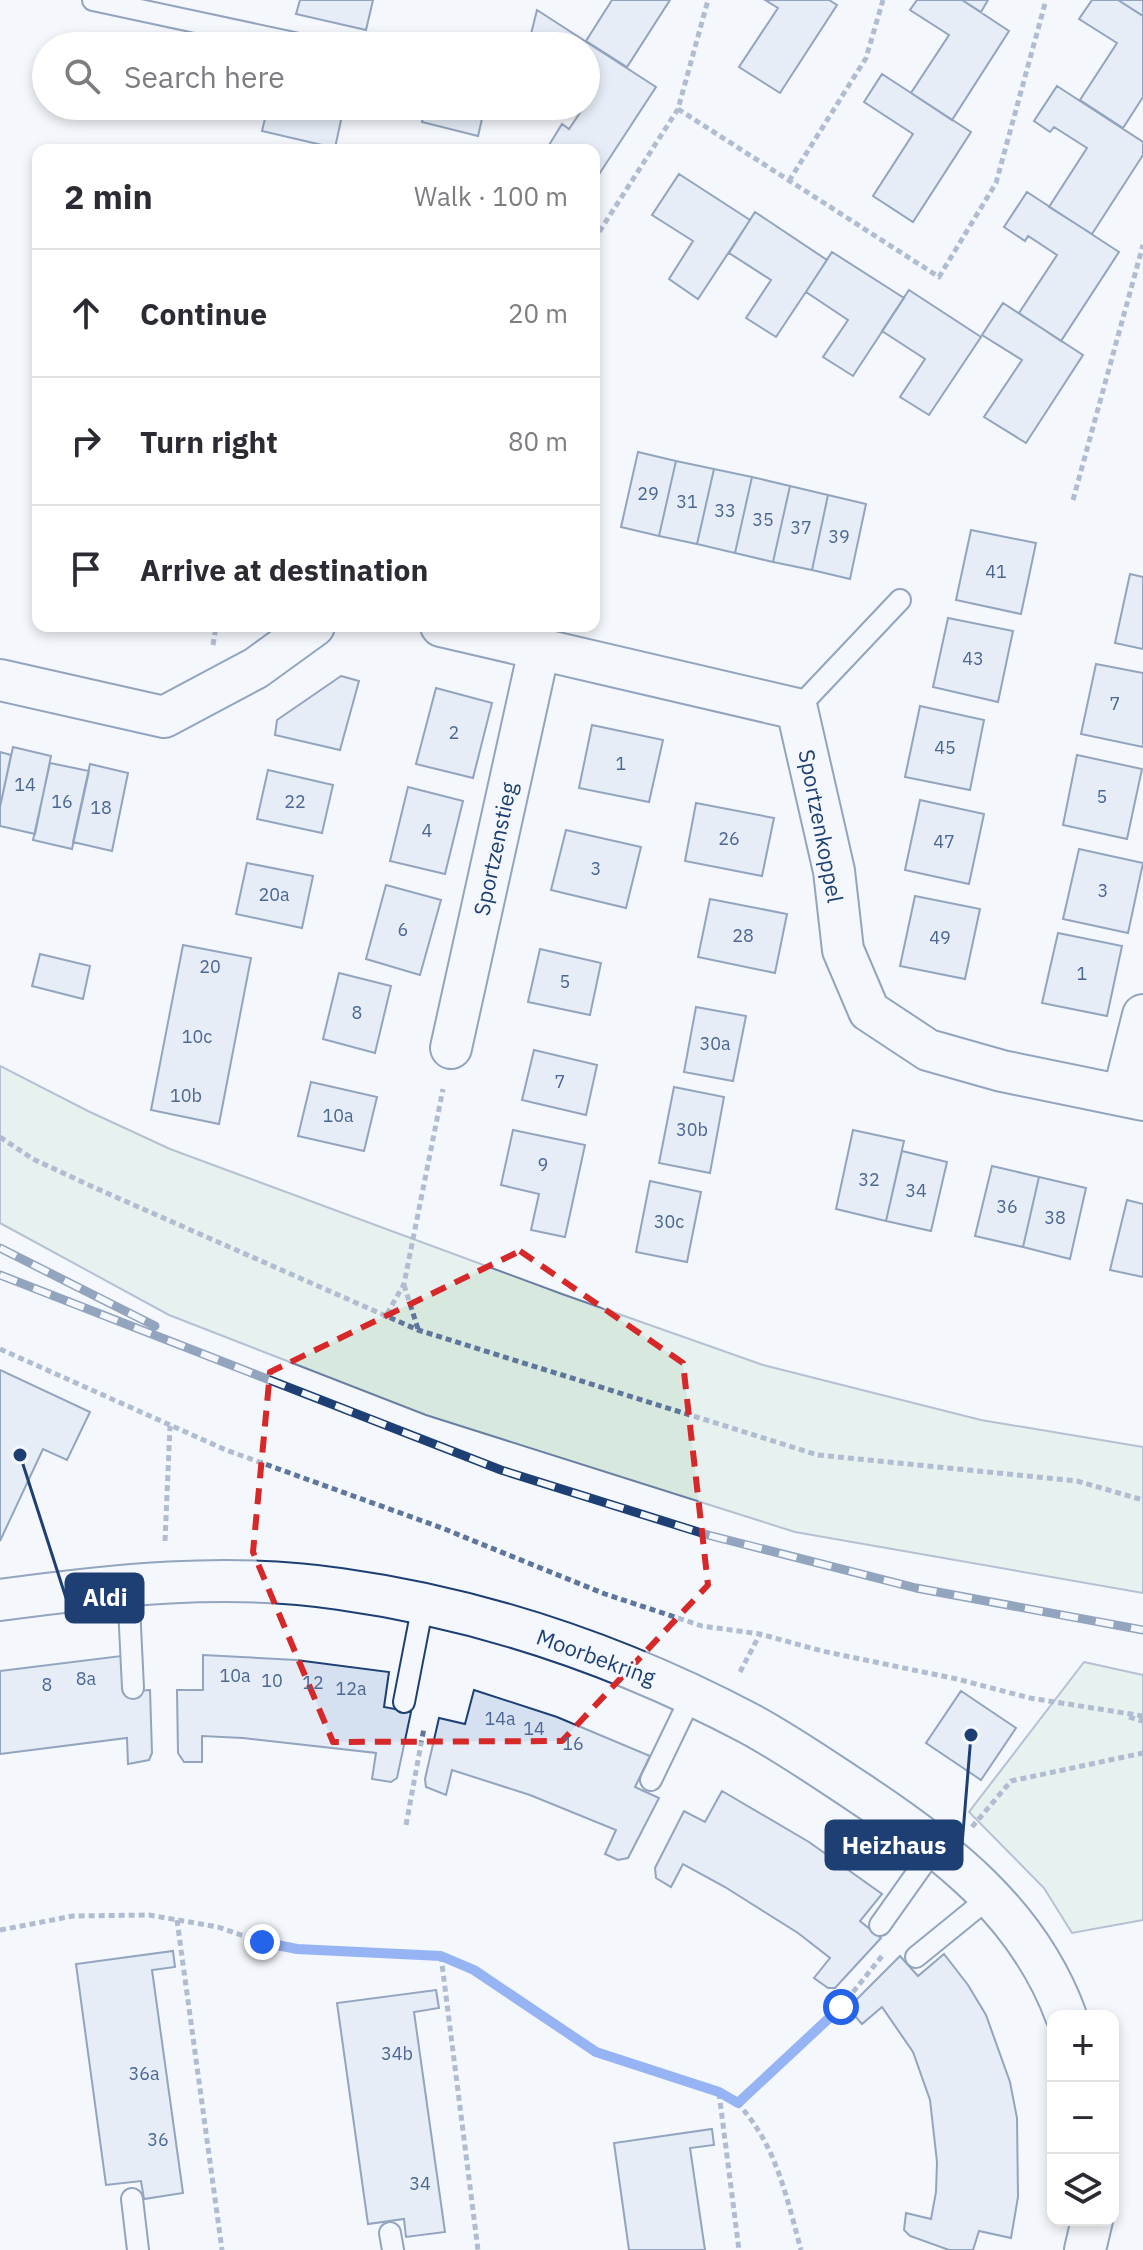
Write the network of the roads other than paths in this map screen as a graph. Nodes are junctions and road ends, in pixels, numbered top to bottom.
1 (93, 0) edge
2 (243, 32) edge
3 (900, 600) dead end
4 (306, 632) edge
5 (466, 632) edge
6 (539, 650) junction
7 (0, 680) edge
8 (797, 709) junction
9 (1143, 1015) edge
10 (451, 1048) road end
11 (1133, 1097) edge
12 (146, 1585) junction
13 (0, 1600) edge
14 (423, 1604) junction
15 (133, 1688) dead end
16 (692, 1695) junction
17 (404, 1702) dead end
18 (651, 1780) dead end
19 (942, 1851) junction
20 (991, 1896) junction
21 (880, 1925) dead end
22 (916, 1957) dead end
23 (1063, 2010) edge
24 (132, 2199) dead end
25 (1091, 2226) edge
26 (138, 2250) edge
27 (1085, 2250) edge

1 - 2 lane
3 - 8 lane
4 - 7 street
5 - 6 street
6 - 8 street
6 - 10 street, Sportzenstieg
8 - 11 street, Sportzenkoppel
9 - 11 street
12 - 13 street, Moorbekring
12 - 14 street, Moorbekring
12 - 15 lane
14 - 16 street, Moorbekring
14 - 17 lane
16 - 18 lane
16 - 19 street, Moorbekring
19 - 20 street, Moorbekring
19 - 21 lane
20 - 22 lane
20 - 23 street, Moorbekring
24 - 26 lane
25 - 27 street

